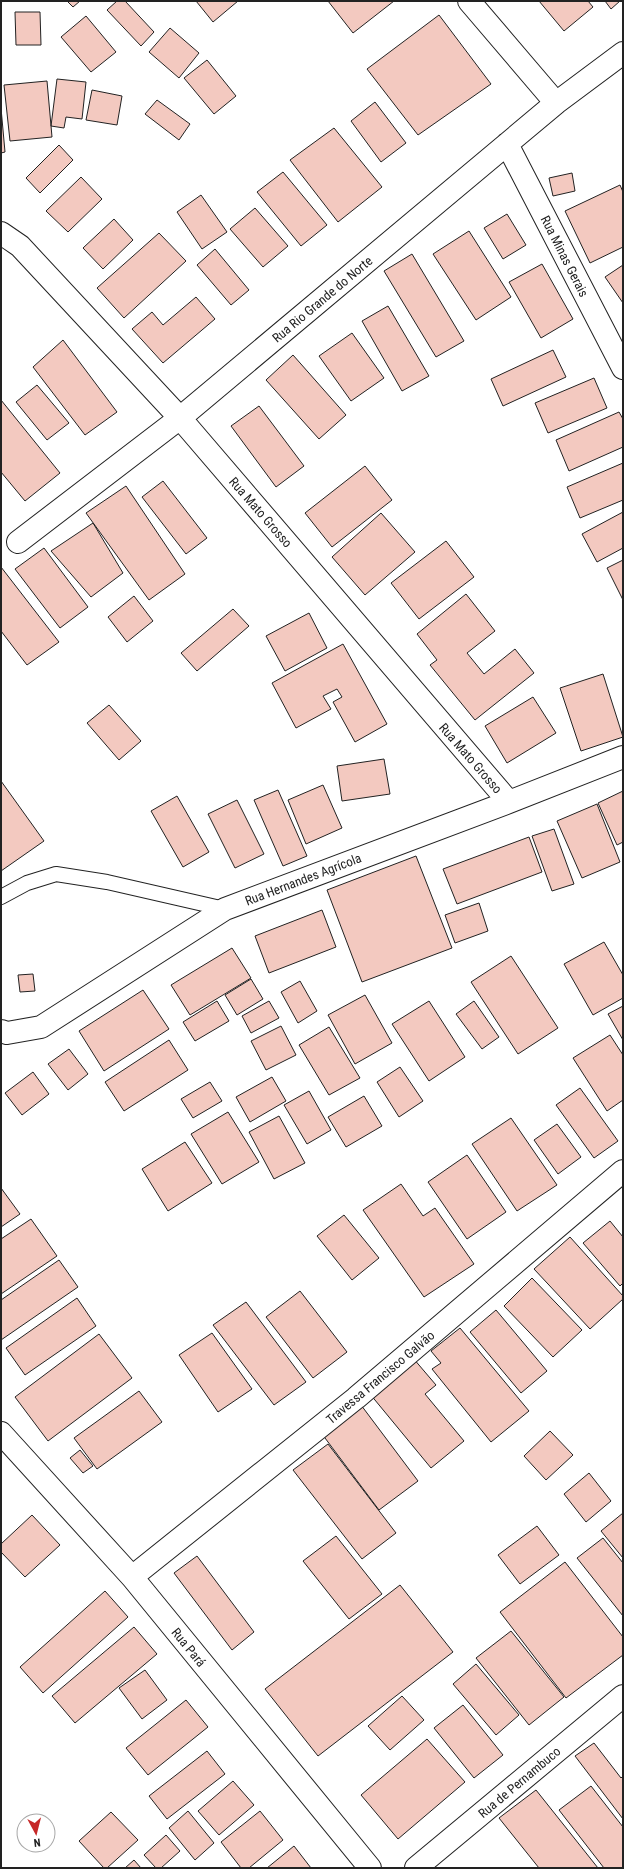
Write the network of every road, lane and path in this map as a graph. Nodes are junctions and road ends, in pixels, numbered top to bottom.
1 (469, 1) edge
2 (623, 53) edge
3 (556, 103) junction
4 (508, 144) junction
5 (1, 233) edge
6 (623, 368) edge
7 (180, 418) junction
8 (18, 542) dead end
9 (623, 757) edge
10 (509, 802) junction
11 (1, 897) edge
12 (225, 909) junction
13 (1, 1031) edge
14 (623, 1171) edge
15 (1, 1433) edge
16 (132, 1577) junction
17 (623, 1696) edge
18 (370, 1868) edge
19 (416, 1868) edge

1 - 3 street
2 - 3 street, Rua Rio Grande do Norte
3 - 4 street, Rua Rio Grande do Norte
4 - 6 street, Rua Minas Gerais
4 - 7 street, Rua Rio Grande do Norte
5 - 7 street, Rua Mato Grosso
7 - 8 street, Rua Rio Grande do Norte
7 - 10 street, Rua Mato Grosso
9 - 10 street, Rua Hernandes Agrícola
10 - 12 street, Rua Hernandes Agrícola
11 - 12 lane
12 - 13 street, Rua Hernandes Agrícola
14 - 16 street, Travessa Francisco Galvão
15 - 16 street, Rua Pará
16 - 18 street, Rua Pará
17 - 19 street, Rua de Pernambuco

